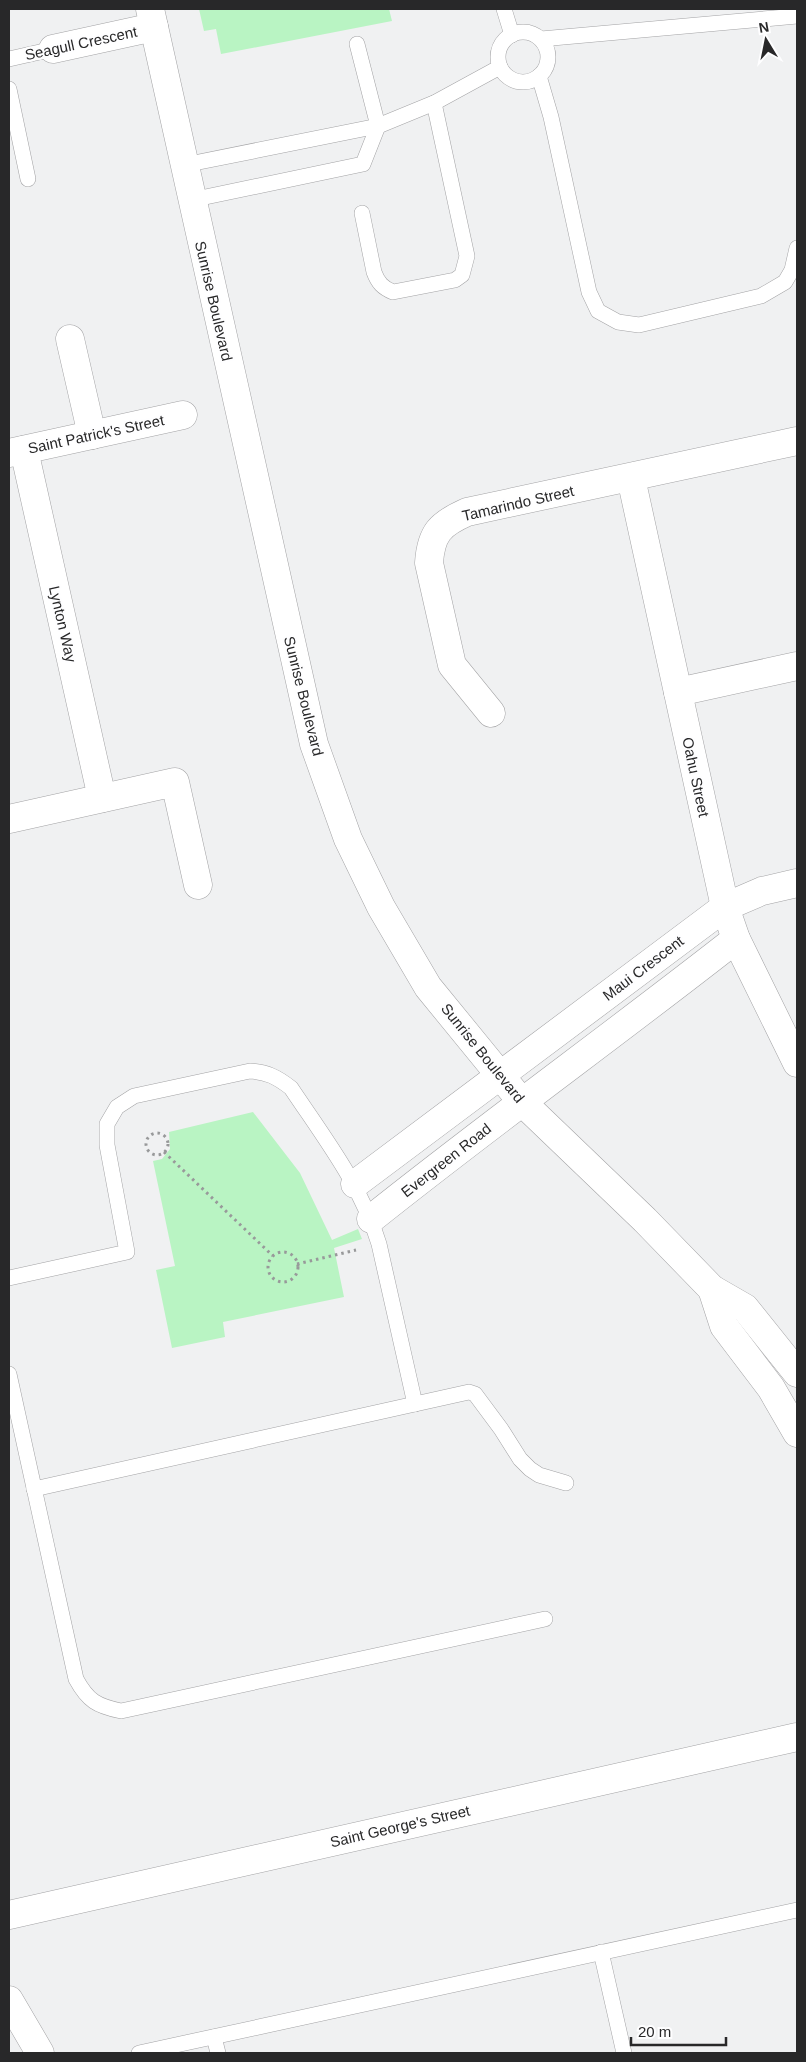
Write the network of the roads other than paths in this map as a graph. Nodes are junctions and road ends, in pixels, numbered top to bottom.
1 (504, 9) edge
2 (797, 16) edge
3 (152, 18) edge
4 (512, 35) junction
5 (541, 39) junction
6 (357, 44) dead end
7 (53, 50) joint
8 (9, 59) edge
9 (500, 68) junction
10 (539, 76) junction
11 (9, 89) edge
12 (434, 102) junction
13 (378, 126) junction
14 (184, 165) junction
15 (28, 179) dead end
16 (192, 200) junction
17 (362, 213) dead end
18 (797, 248) edge
19 (70, 339) dead end
20 (183, 415) dead end
21 (92, 435) junction
22 (797, 441) edge
23 (16, 452) edge
24 (631, 478) junction
25 (797, 666) edge
26 (678, 692) junction
27 (491, 713) dead end
28 (102, 798) junction
29 (9, 819) edge
30 (797, 883) edge
31 (198, 885) dead end
32 (725, 907) junction
33 (736, 939) junction
34 (797, 1063) edge
35 (500, 1076) junction
36 (522, 1102) junction
37 (355, 1184) junction
38 (371, 1218) junction
39 (9, 1278) edge
40 (712, 1289) junction
41 (797, 1372) edge
42 (9, 1374) edge
43 (415, 1404) junction
44 (797, 1433) edge
45 (566, 1483) dead end
46 (34, 1489) junction
47 (545, 1619) dead end
48 (796, 1736) edge
49 (797, 1910) edge
50 (9, 1914) edge
51 (601, 1952) junction
52 (9, 2000) edge
53 (214, 2036) junction
54 (40, 2053) edge
55 (139, 2053) edge
56 (218, 2053) edge
57 (624, 2053) edge

1 - 4 lane
2 - 5 lane
3 - 7 street, Seagull Crescent
3 - 14 street, Sunrise Boulevard
4 - 5 lane
4 - 9 lane
5 - 10 lane
6 - 13 lane
7 - 8 lane, Seagull Crescent
9 - 10 lane
9 - 12 lane
10 - 18 lane
11 - 15 lane
12 - 13 lane
12 - 17 lane
13 - 14 lane
13 - 16 lane
14 - 16 street, Sunrise Boulevard
16 - 35 street, Sunrise Boulevard
19 - 21 street
20 - 21 street, Saint Patrick's Street
21 - 23 street, Saint Patrick's Street
22 - 24 street, Tamarindo Street
23 - 28 street, Lynton Way
24 - 26 street, Oahu Street
24 - 27 street, Tamarindo Street
25 - 26 street
26 - 32 street, Oahu Street
28 - 29 street
28 - 31 street
30 - 32 street, Maui Crescent
32 - 33 street, Oahu Street
32 - 35 street, Maui Crescent
33 - 34 street, Oahu Street
33 - 36 street
35 - 36 street, Sunrise Boulevard
35 - 37 street
36 - 38 street, Evergreen Road
36 - 40 street, Sunrise Boulevard
37 - 38 lane
37 - 39 lane
38 - 43 lane
40 - 41 street, Sunrise Boulevard
40 - 44 street, Sunrise Boulevard
42 - 46 lane
43 - 45 lane
43 - 46 lane
46 - 47 lane
48 - 50 street, Saint George's Street
49 - 51 lane
51 - 53 lane
51 - 57 lane
52 - 54 street
53 - 55 lane
53 - 56 lane

